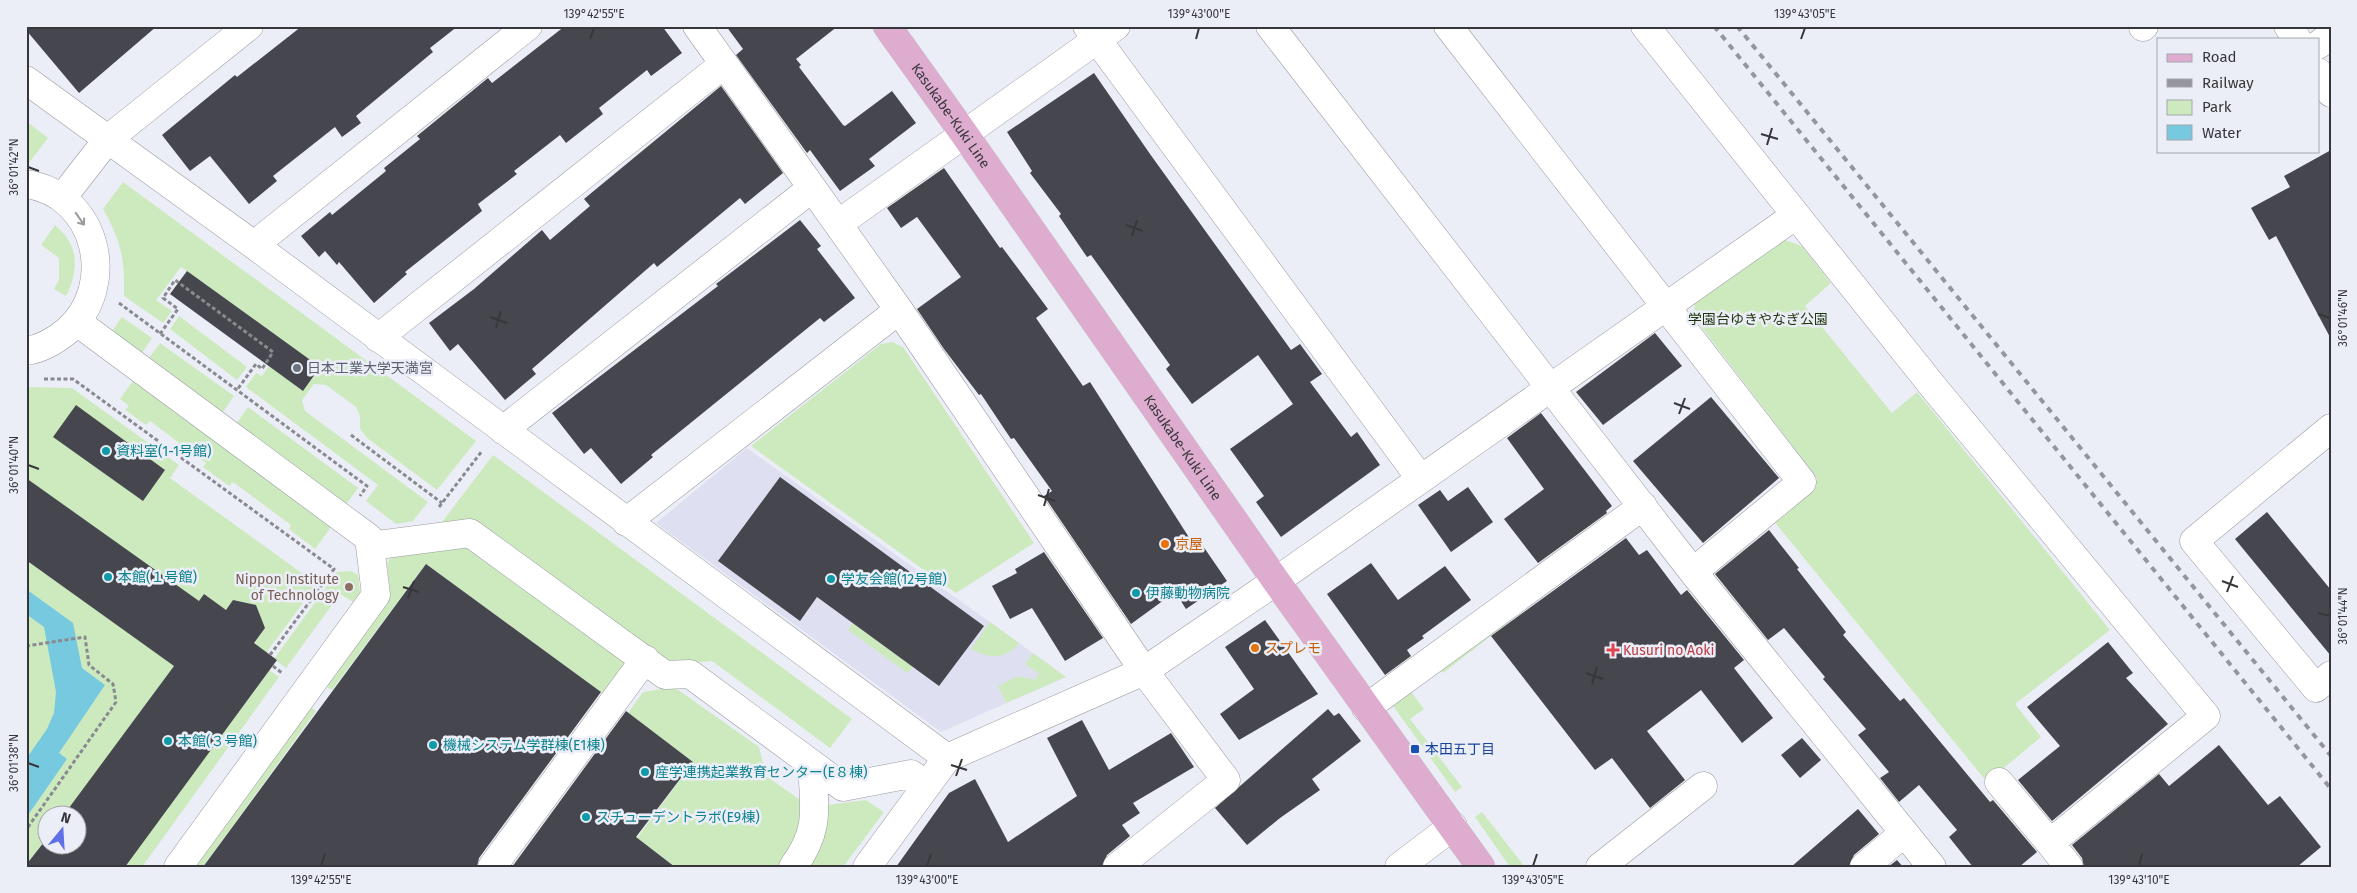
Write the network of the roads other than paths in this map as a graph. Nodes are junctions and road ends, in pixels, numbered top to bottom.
1 (249, 26) edge
2 (528, 26) edge
3 (697, 26) edge
4 (887, 26) edge
5 (1270, 26) edge
6 (1448, 26) edge
7 (1645, 26) edge
8 (2288, 26) edge
9 (1100, 31) edge
10 (2331, 34) edge
11 (2296, 38) edge
12 (2320, 43) edge
13 (724, 64) junction
14 (2320, 75) edge
15 (26, 80) edge
16 (2331, 94) edge
17 (965, 135) junction
18 (108, 139) junction
19 (26, 184) edge
20 (812, 188) junction
21 (62, 198) junction
22 (1796, 215) junction
23 (838, 224) junction
24 (254, 245) junction
25 (1665, 306) junction
26 (899, 310) junction
27 (78, 322) junction
28 (378, 338) junction
29 (26, 351) edge
30 (1551, 387) junction
31 (2331, 428) edge
32 (503, 430) junction
33 (1420, 478) junction
34 (1643, 506) junction
35 (626, 522) junction
36 (370, 546) junction
37 (1693, 572) junction
38 (1276, 581) junction
39 (646, 659) junction
40 (1144, 671) junction
41 (2331, 676) edge
42 (1366, 708) junction
43 (947, 758) junction
44 (812, 764) junction
45 (1999, 782) dead end
46 (927, 785) junction
47 (1703, 786) dead end
48 (1453, 826) junction
49 (1904, 833) junction
50 (2050, 844) junction
51 (178, 867) edge
52 (492, 867) edge
53 (793, 867) edge
54 (867, 867) edge
55 (1117, 867) edge
56 (1399, 867) edge
57 (1481, 867) edge
58 (1600, 867) edge
59 (1864, 867) edge
60 (1932, 867) edge
61 (2069, 867) edge

1 - 18 street
2 - 24 street
3 - 13 street
4 - 17 main road, Kasukabe-Kuki Line
5 - 30 street
6 - 25 street
7 - 22 street
8 - 11 street
9 - 17 street
9 - 33 street
10 - 12 street
13 - 20 street
13 - 28 street
14 - 16 street
15 - 18 street
17 - 23 street
17 - 38 main road, Kasukabe-Kuki Line
18 - 21 street
18 - 24 street
19 - 21 street
20 - 23 street
20 - 32 street
21 -> 27 street
22 - 25 street
22 - 50 street
23 - 26 street
24 - 28 street
25 - 30 street
25 - 37 street
26 - 35 street
26 - 40 street
27 - 29 street
27 - 36 street
28 - 32 street
30 - 33 street
30 - 34 street
31 - 41 street
32 - 35 street
33 - 38 street
34 - 37 street
34 - 42 street
35 - 43 street
36 - 39 street
36 - 51 street
37 - 49 street
38 - 40 street
38 - 42 main road, Kasukabe-Kuki Line
39 - 44 street
39 - 52 street
40 - 43 street
40 - 55 street
42 - 48 main road, Kasukabe-Kuki Line
43 - 46 street
44 - 46 street
44 - 53 street
45 - 50 street
46 - 54 street
47 - 58 street
48 - 56 street
48 - 57 main road, Kasukabe-Kuki Line
49 - 59 street
49 - 60 street
50 - 61 street

